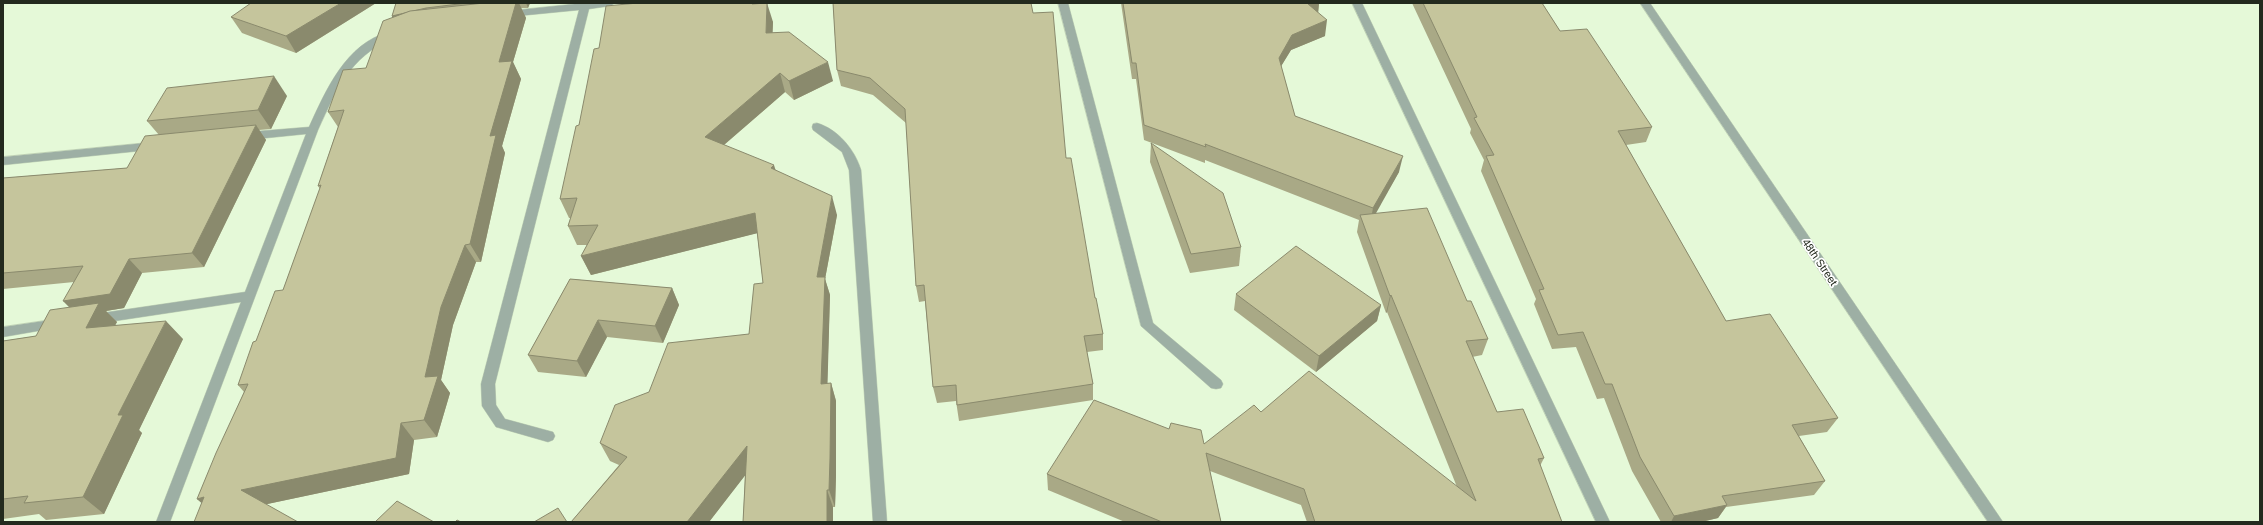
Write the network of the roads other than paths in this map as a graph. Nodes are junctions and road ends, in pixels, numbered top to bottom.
1 (610, 3) edge
2 (1063, 3) edge
3 (1357, 3) edge
4 (1645, 3) edge
5 (585, 6) junction
6 (498, 15) edge
7 (397, 32) edge
8 (817, 127) dead end
9 (313, 130) junction
10 (234, 138) edge
11 (170, 144) edge
12 (3, 161) edge
13 (250, 296) junction
14 (3, 332) edge
15 (1216, 384) dead end
16 (548, 436) dead end
17 (163, 522) edge
18 (880, 522) edge
19 (1603, 522) edge
20 (1996, 522) edge

1 - 5 street
2 - 15 street
3 - 19 street
4 - 20 street, 48th Street
5 - 6 street
5 - 16 street
7 - 9 street
8 - 18 street
9 - 10 street
9 - 13 street
11 - 12 street
13 - 14 street
13 - 17 street

